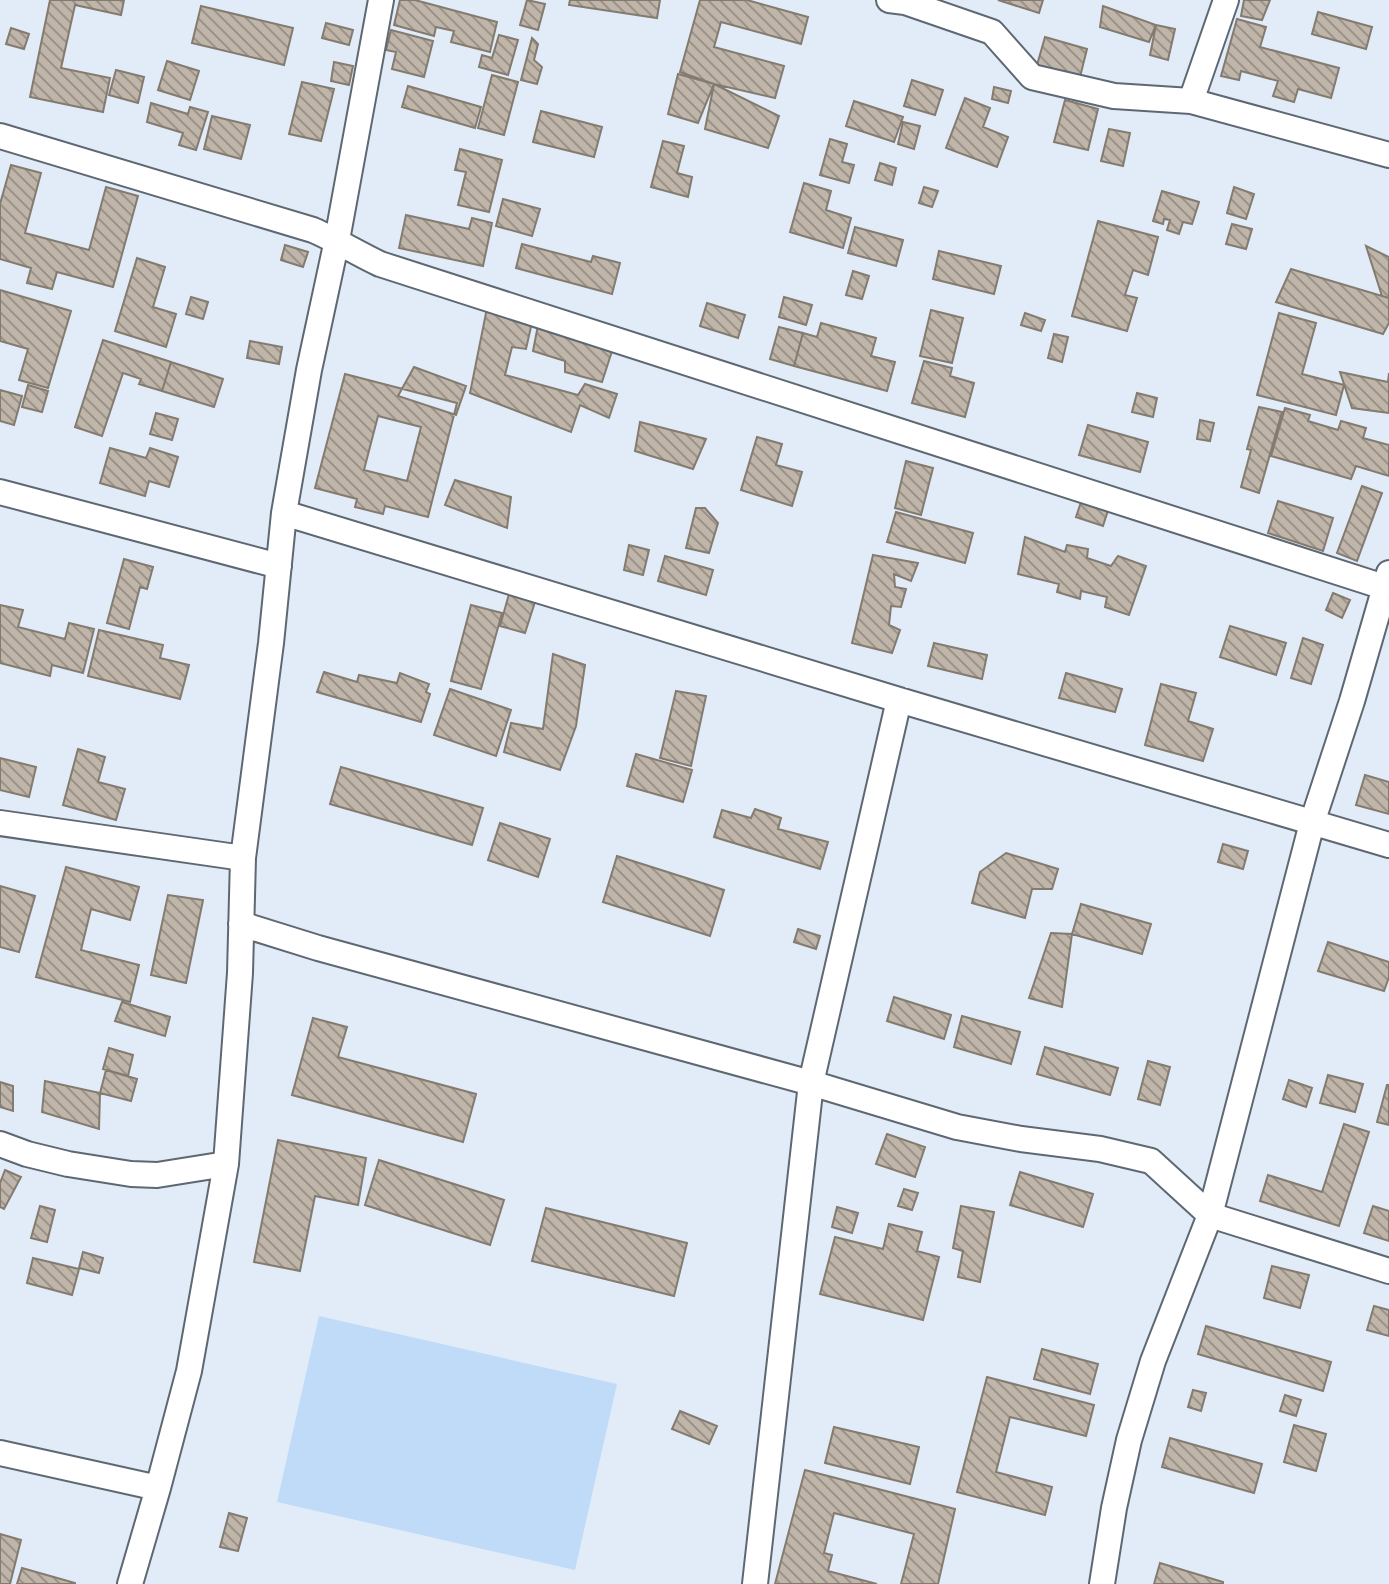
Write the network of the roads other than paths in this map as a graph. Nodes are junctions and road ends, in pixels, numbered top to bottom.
1 (381, 0) edge
2 (889, 0) edge
3 (1226, 0) edge
4 (1191, 101) junction
5 (0, 136) edge
6 (1389, 155) edge
7 (337, 240) junction
8 (0, 492) edge
9 (284, 513) junction
10 (279, 566) junction
11 (1387, 580) edge
12 (899, 700) junction
13 (0, 823) edge
14 (1312, 823) junction
15 (1389, 845) edge
16 (243, 858) junction
17 (241, 924) junction
18 (811, 1083) junction
19 (0, 1144) edge
20 (226, 1164) junction
21 (1210, 1215) junction
22 (1389, 1271) edge
23 (0, 1453) edge
24 (158, 1488) junction
25 (130, 1584) edge
26 (755, 1584) edge
27 (1102, 1584) edge

1 - 7 street
2 - 4 street
3 - 4 street
4 - 6 street
5 - 7 street
7 - 9 street
7 - 11 street
8 - 10 street
9 - 10 street
9 - 12 street
10 - 16 street
11 - 14 street
12 - 14 street
12 - 18 street
13 - 16 street
14 - 15 street
14 - 21 street
16 - 17 street
17 - 18 street
17 - 20 street
18 - 21 street
18 - 26 street
19 - 20 street
20 - 24 street
21 - 22 street
21 - 27 street
23 - 24 street
24 - 25 street

